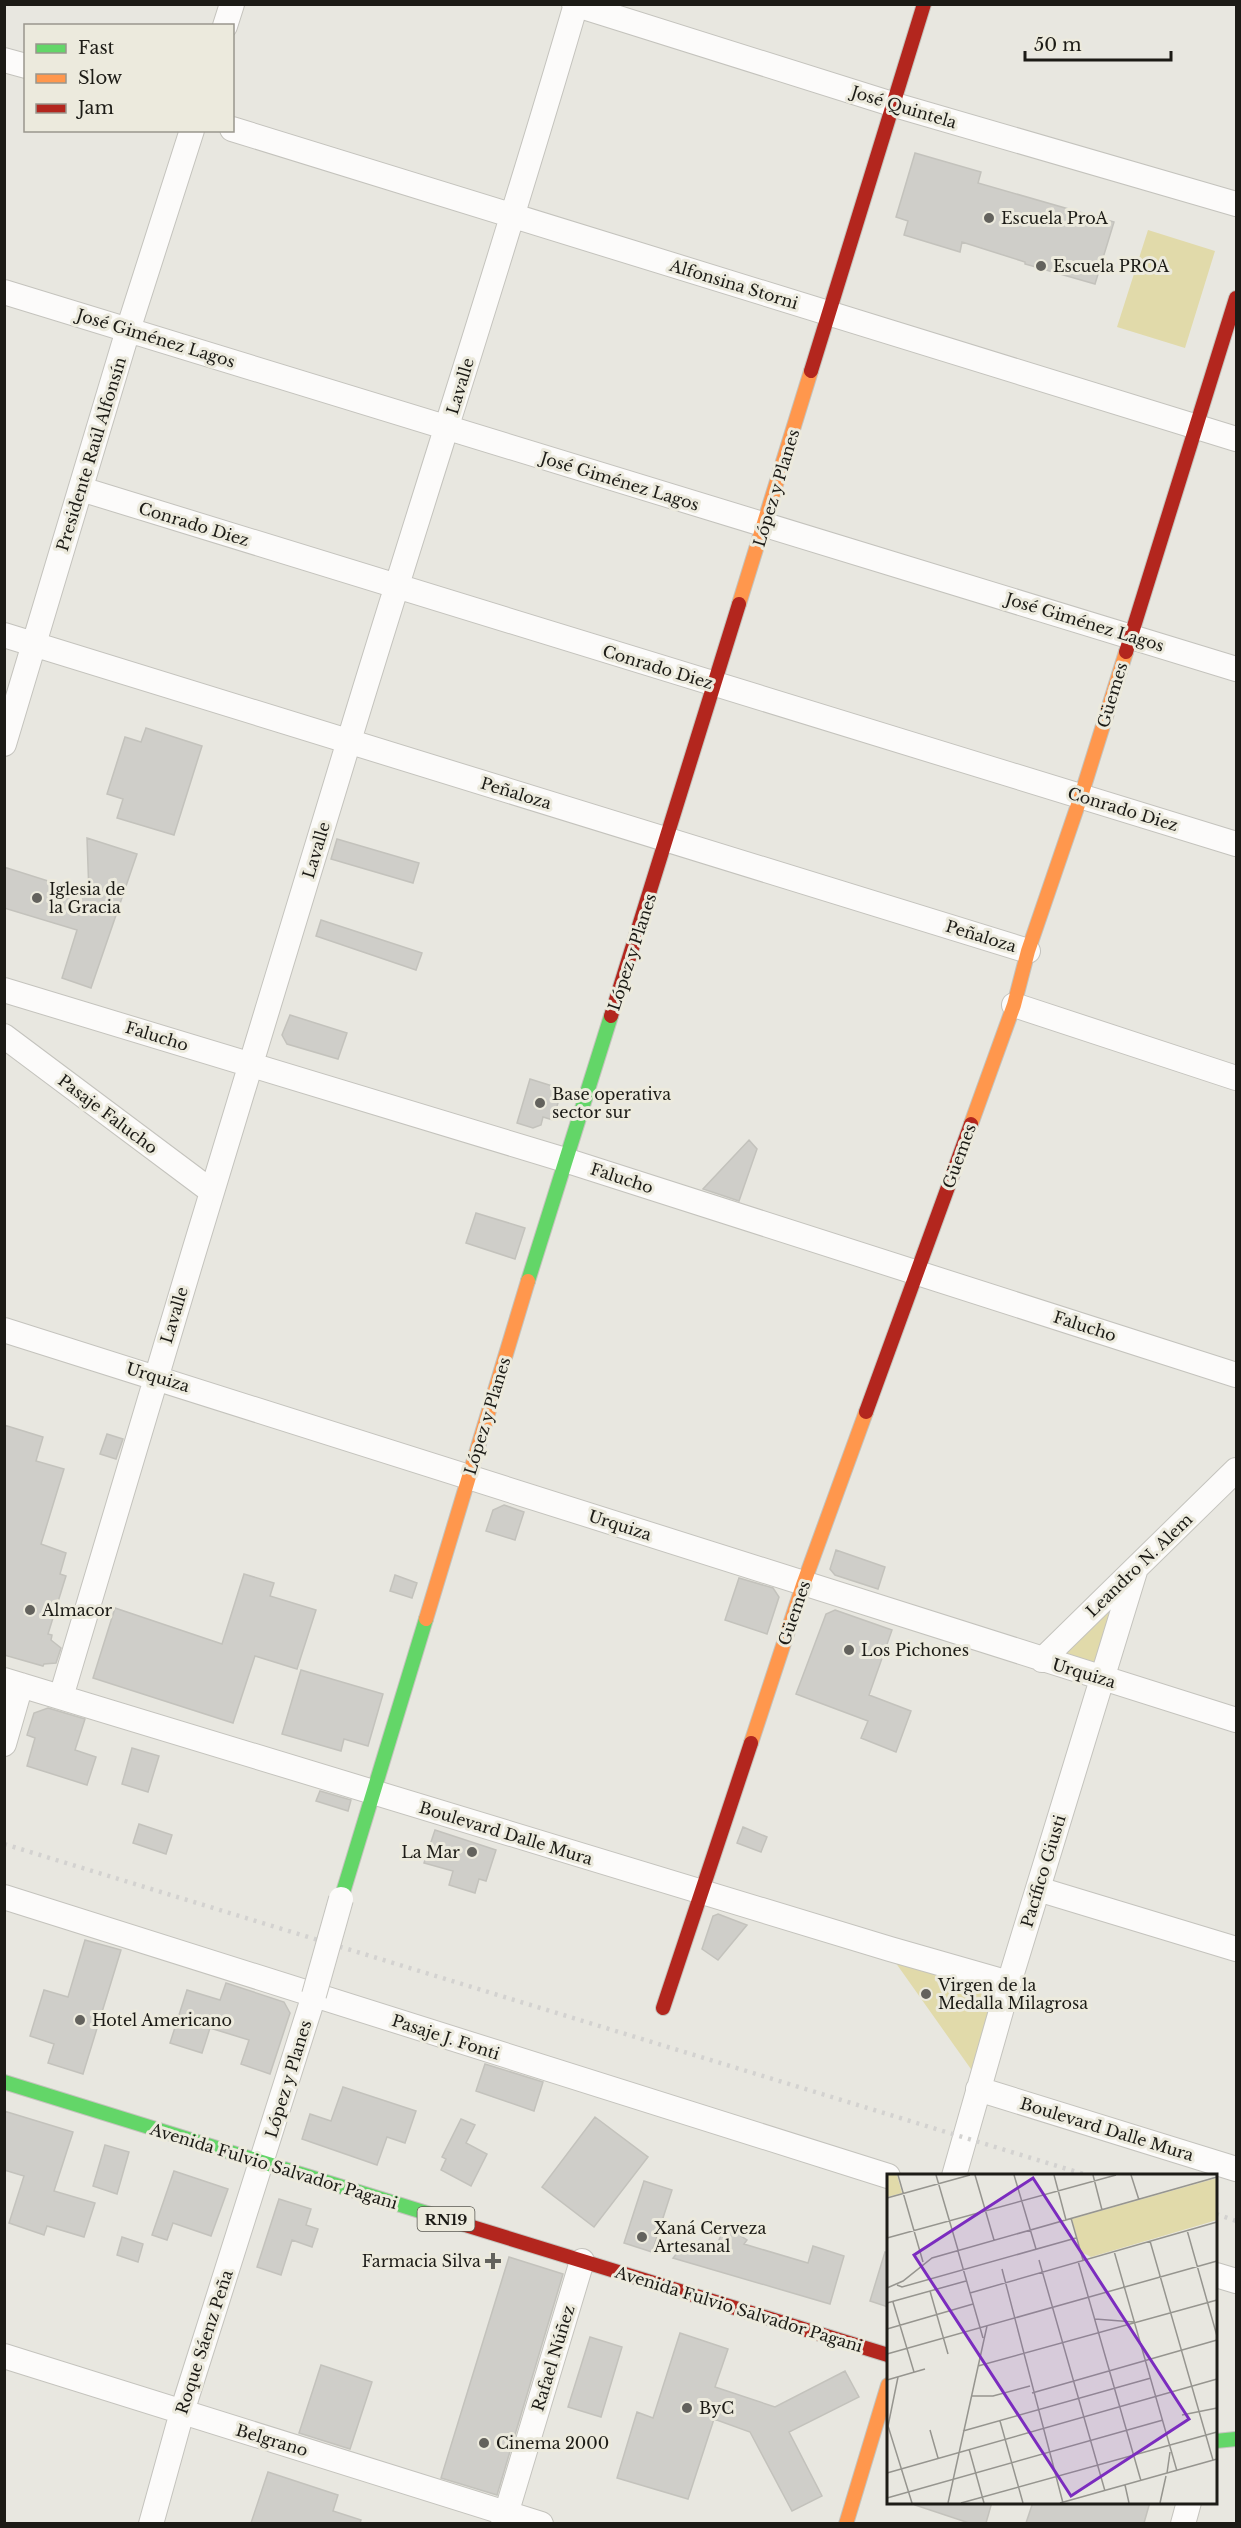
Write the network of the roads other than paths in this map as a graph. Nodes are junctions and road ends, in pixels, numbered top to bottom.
1 (232, 4) edge
2 (924, 4) edge
3 (575, 5) edge
4 (226, 24) edge
5 (4, 60) edge
6 (24, 65) edge
7 (895, 105) junction
8 (234, 130) edge
9 (191, 132) edge
10 (1236, 204) edge
11 (513, 216) junction
12 (4, 292) edge
13 (1236, 298) edge
14 (830, 314) junction
15 (128, 330) junction
16 (1197, 427) junction
17 (447, 428) junction
18 (1236, 439) edge
19 (81, 489) junction
20 (765, 525) junction
21 (397, 587) junction
22 (4, 635) edge
23 (1130, 636) junction
24 (34, 644) junction
25 (1236, 669) edge
26 (715, 685) junction
27 (349, 741) junction
28 (4, 744) edge
29 (1081, 796) junction
30 (667, 840) junction
31 (1236, 844) edge
32 (1028, 951) junction
33 (4, 990) edge
34 (1014, 1005) junction
35 (4, 1036) edge
36 (250, 1065) junction
37 (1236, 1078) edge
38 (565, 1160) junction
39 (211, 1191) junction
40 (918, 1272) junction
41 (4, 1330) edge
42 (1236, 1374) edge
43 (156, 1376) junction
44 (1236, 1470) edge
45 (469, 1476) junction
46 (1136, 1568) junction
47 (803, 1585) junction
48 (1042, 1660) junction
49 (1102, 1678) junction
50 (13, 1682) edge
51 (61, 1697) junction
52 (1236, 1720) edge
53 (5, 1742) edge
54 (373, 1792) junction
55 (1038, 1889) junction
56 (701, 1892) junction
57 (4, 1897) edge
58 (341, 1899) joint
59 (1236, 1949) edge
60 (1009, 1983) junction
61 (314, 1995) junction
62 (663, 2008) dead end
63 (4, 2082) edge
64 (978, 2089) junction
65 (262, 2162) junction
66 (1236, 2169) edge
67 (954, 2174) edge
68 (887, 2176) edge
69 (582, 2261) junction
70 (1217, 2276) edge
71 (1236, 2281) edge
72 (4, 2355) edge
73 (887, 2355) edge
74 (887, 2388) edge
75 (182, 2412) junction
76 (1236, 2439) edge
77 (1217, 2441) edge
78 (1188, 2504) edge
79 (505, 2518) edge
80 (151, 2523) edge
81 (541, 2523) edge
82 (846, 2523) edge
83 (1183, 2523) edge

1 - 4 street
2 - 7 main road, López y Planes
3 - 7 street, José Quintela
3 - 11 street, Lavalle
5 - 6 street
7 - 10 street, José Quintela
7 - 14 main road, López y Planes
8 - 11 street, Alfonsina Storni
9 - 15 street, Presidente Raúl Alfonsín
11 - 14 street, Alfonsina Storni
11 - 17 street, Lavalle
12 - 15 street, José Giménez Lagos
13 - 16 main road, Güemes
14 - 16 street, Alfonsina Storni
14 - 20 main road, López y Planes
15 - 17 street, José Giménez Lagos
15 - 19 street, Presidente Raúl Alfonsín
16 - 18 street, Alfonsina Storni
16 - 23 main road, Güemes
17 - 20 street, José Giménez Lagos
17 - 21 street, Lavalle
19 - 21 street, Conrado Diez
19 - 24 street, Presidente Raúl Alfonsín
20 - 23 street, José Giménez Lagos
20 - 26 main road, López y Planes
21 - 26 street, Conrado Diez
21 - 27 street, Lavalle
22 - 24 street, Peñaloza
23 - 25 street, José Giménez Lagos
23 - 29 main road, Güemes
24 - 27 street, Peñaloza
24 - 28 street, Presidente Raúl Alfonsín
26 - 29 street, Conrado Diez
26 - 30 main road, López y Planes
27 - 30 street, Peñaloza
27 - 36 street, Lavalle
29 - 31 street, Conrado Diez
29 - 32 main road, Güemes
30 - 32 street, Peñaloza
30 - 38 main road, López y Planes
32 - 34 main road, Güemes
33 - 36 street, Falucho
34 - 37 street
34 - 40 main road, Güemes
35 - 39 street, Pasaje Falucho
36 - 38 street, Falucho
36 - 39 street, Lavalle
38 - 40 street, Falucho
38 - 45 main road, López y Planes
39 - 43 street, Lavalle
40 - 42 street, Falucho
40 - 47 main road, Güemes
41 - 43 street, Urquiza
43 - 45 street, Urquiza
43 - 51 street, Lavalle
44 - 46 street, Leandro N. Alem
45 - 47 street, Urquiza
45 - 54 main road, López y Planes
46 - 48 street, Leandro N. Alem
46 - 49 street, Pacífico Giusti
47 - 48 street, Urquiza
47 - 56 main road, Güemes
48 - 49 street, Urquiza
49 - 52 street, Urquiza
49 - 55 street, Pacífico Giusti
50 - 51 street, Boulevard Dalle Mura
50 - 53 street
51 - 54 street, Boulevard Dalle Mura
54 - 56 street, Boulevard Dalle Mura
54 - 58 main road, López y Planes
55 - 59 street
55 - 60 street, Pacífico Giusti
56 - 60 street, Boulevard Dalle Mura
56 - 62 main road, Güemes
57 - 61 street, Pasaje J. Fonti
58 - 61 street, López y Planes, bridge
60 - 64 street, Pacífico Giusti
61 - 65 street, López y Planes
61 - 68 street, Pasaje J. Fonti
63 - 65 main road, Avenida Fulvio Salvador Pagani / RN19
64 - 66 street, Boulevard Dalle Mura
64 - 67 street, Pacífico Giusti
65 - 69 main road, Avenida Fulvio Salvador Pagani / RN19
65 - 75 street, Roque Sáenz Peña
69 - 73 main road, Avenida Fulvio Salvador Pagani / RN19
69 - 79 street, Rafael Núñez
70 - 71 street
72 - 75 street, Belgrano
74 - 82 main road
75 - 79 street, Belgrano
75 - 80 street, Roque Sáenz Peña
76 - 77 main road
78 - 83 street
79 - 81 street, Belgrano

